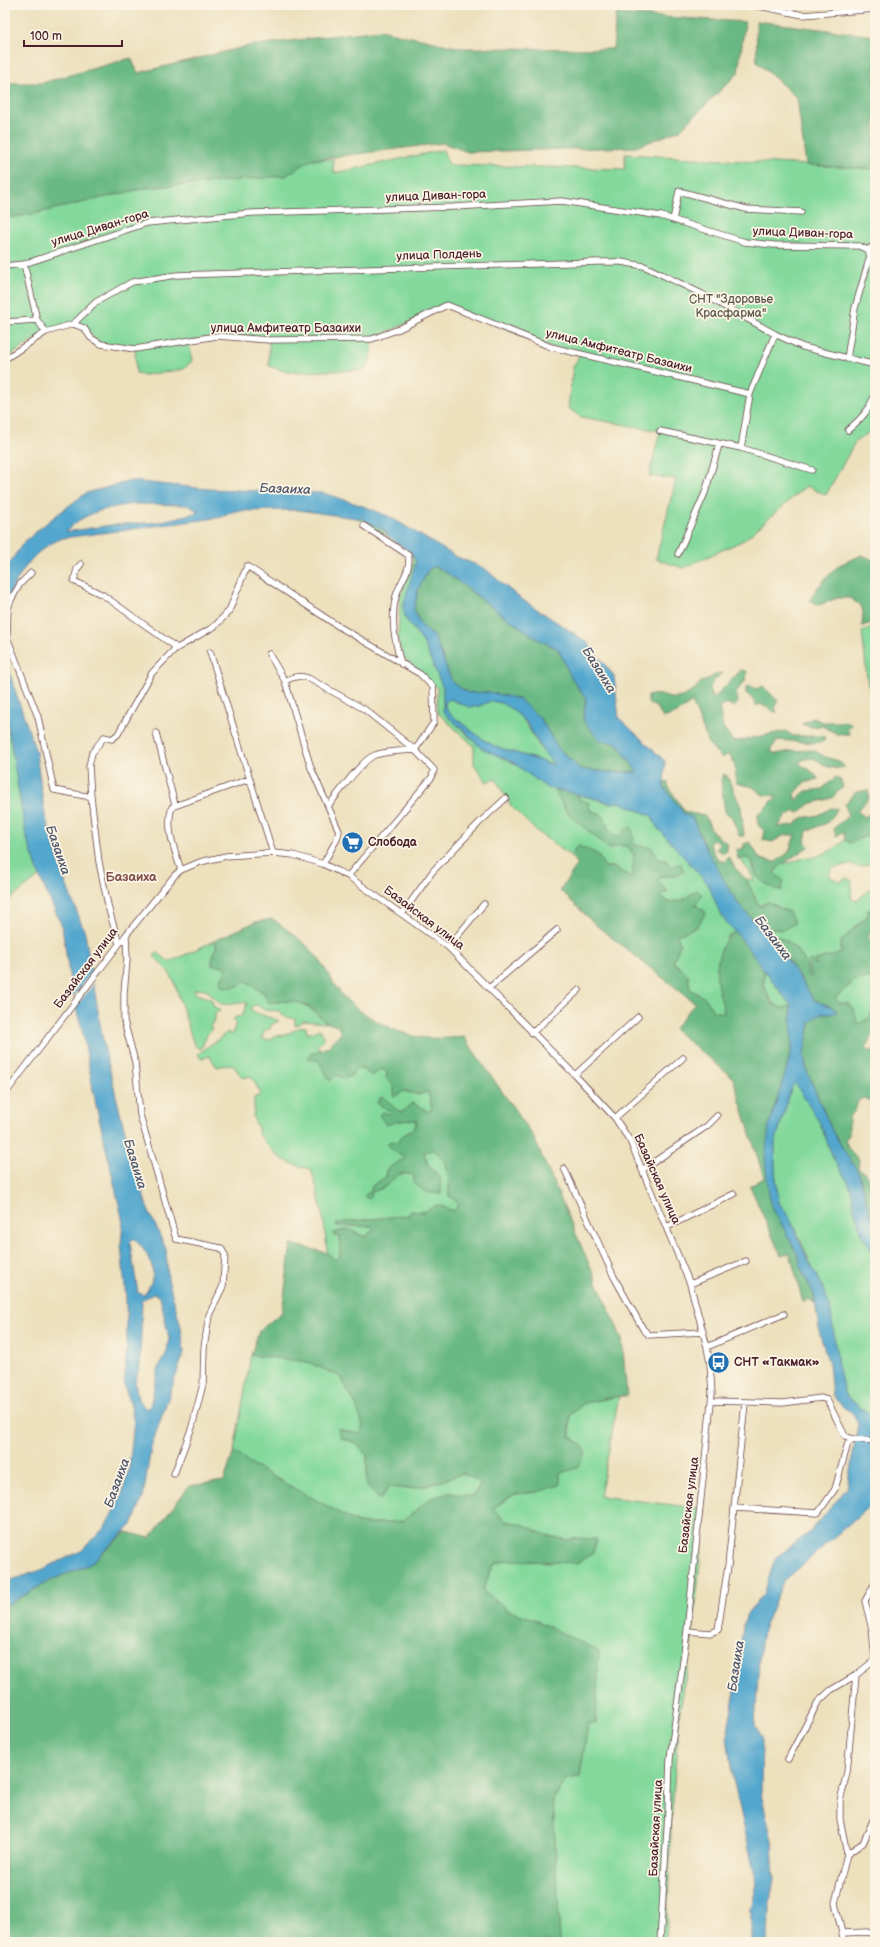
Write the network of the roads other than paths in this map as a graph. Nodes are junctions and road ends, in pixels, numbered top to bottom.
1 (754, 5) edge
2 (875, 9) edge
3 (801, 212) dead end
4 (673, 220) junction
5 (875, 244) edge
6 (868, 250) junction
7 (24, 264) junction
8 (5, 266) edge
9 (37, 320) junction
10 (5, 322) edge
11 (73, 324) junction
12 (46, 332) junction
13 (775, 334) junction
14 (875, 353) edge
15 (847, 358) junction
16 (5, 359) edge
17 (873, 364) edge
18 (875, 392) edge
19 (750, 394) junction
20 (848, 430) dead end
21 (660, 431) dead end
22 (719, 445) junction
23 (741, 448) junction
24 (812, 470) dead end
25 (364, 526) dead end
26 (678, 554) dead end
27 (81, 564) dead end
28 (31, 573) dead end
29 (177, 648) junction
30 (210, 652) dead end
31 (269, 654) dead end
32 (401, 664) junction
33 (285, 681) junction
34 (156, 733) dead end
35 (415, 750) junction
36 (249, 779) junction
37 (91, 797) junction
38 (506, 798) dead end
39 (175, 805) junction
40 (328, 806) junction
41 (273, 853) junction
42 (323, 864) junction
43 (181, 870) junction
44 (348, 876) junction
45 (484, 904) dead end
46 (402, 914) junction
47 (557, 930) dead end
48 (126, 934) junction
49 (119, 944) junction
50 (448, 947) junction
51 (489, 988) junction
52 (579, 990) dead end
53 (638, 1017) dead end
54 (532, 1033) junction
55 (683, 1058) dead end
56 (574, 1074) junction
57 (5, 1094) edge
58 (717, 1116) dead end
59 (615, 1118) junction
60 (564, 1168) dead end
61 (642, 1170) junction
62 (734, 1194) dead end
63 (667, 1227) junction
64 (746, 1261) dead end
65 (690, 1284) junction
66 (784, 1314) dead end
67 (702, 1332) junction
68 (707, 1347) junction
69 (712, 1402) junction
70 (745, 1403) junction
71 (853, 1439) junction
72 (875, 1441) edge
73 (174, 1474) dead end
74 (734, 1508) junction
75 (875, 1583) edge
76 (687, 1631) junction
77 (875, 1660) edge
78 (856, 1675) junction
79 (788, 1759) dead end
80 (875, 1816) edge
81 (847, 1854) junction
82 (843, 1933) junction
83 (875, 1935) edge
84 (660, 1942) edge
85 (844, 1942) edge

1 - 2 street
3 - 4 street
4 - 6 street, улица Диван-гора
4 - 7 street, улица Диван-гора
5 - 6 street, улица Диван-гора
6 - 15 street, улица Диван-гора
7 - 8 street, улица Диван-гора
7 - 9 street
9 - 10 street
9 - 12 street
11 - 12 street, улица Полдень
11 - 13 street, улица Полдень
11 - 19 street, улица Амфитеатр Базаихи
12 - 16 street, улица Полдень
13 - 15 street, улица Полдень
13 - 19 street
14 - 17 street
15 - 17 street, улица Полдень
18 - 20 street
19 - 23 street
21 - 22 street
22 - 23 street
22 - 26 street
23 - 24 street
25 - 32 street
27 - 29 street
28 - 37 street
29 - 32 street
29 - 37 street
30 - 36 street
31 - 33 street
32 - 35 street
33 - 35 street
33 - 40 street
34 - 39 street
35 - 40 street
35 - 44 street
36 - 39 street
36 - 41 street
37 - 49 street
38 - 46 street
39 - 43 street
40 - 42 street
41 - 42 street, Базайская улица
41 - 43 street, Базайская улица
42 - 44 street, Базайская улица
43 - 48 street, Базайская улица
44 - 46 street, Базайская улица
45 - 50 street
46 - 50 street, Базайская улица
47 - 51 street
48 - 49 street, Базайская улица
48 - 73 street
49 - 57 street, Базайская улица
50 - 51 street, Базайская улица
51 - 54 street, Базайская улица
52 - 54 street
53 - 56 street
54 - 56 street, Базайская улица
55 - 59 street
56 - 59 street, Базайская улица
58 - 61 street
59 - 61 street, Базайская улица
60 - 67 street
61 - 63 street, Базайская улица
62 - 63 street
63 - 65 street, Базайская улица
64 - 65 street
65 - 67 street, Базайская улица
66 - 68 street
67 - 68 street, Базайская улица
68 - 69 street, Базайская улица
69 - 70 street
69 - 76 street, Базайская улица
70 - 71 street
70 - 74 street
71 - 72 street
71 - 74 street
74 - 76 street
75 - 77 street
76 - 84 street, Базайская улица
77 - 78 street
78 - 79 street
78 - 81 street
80 - 81 street
81 - 82 street
82 - 83 street
82 - 85 street

